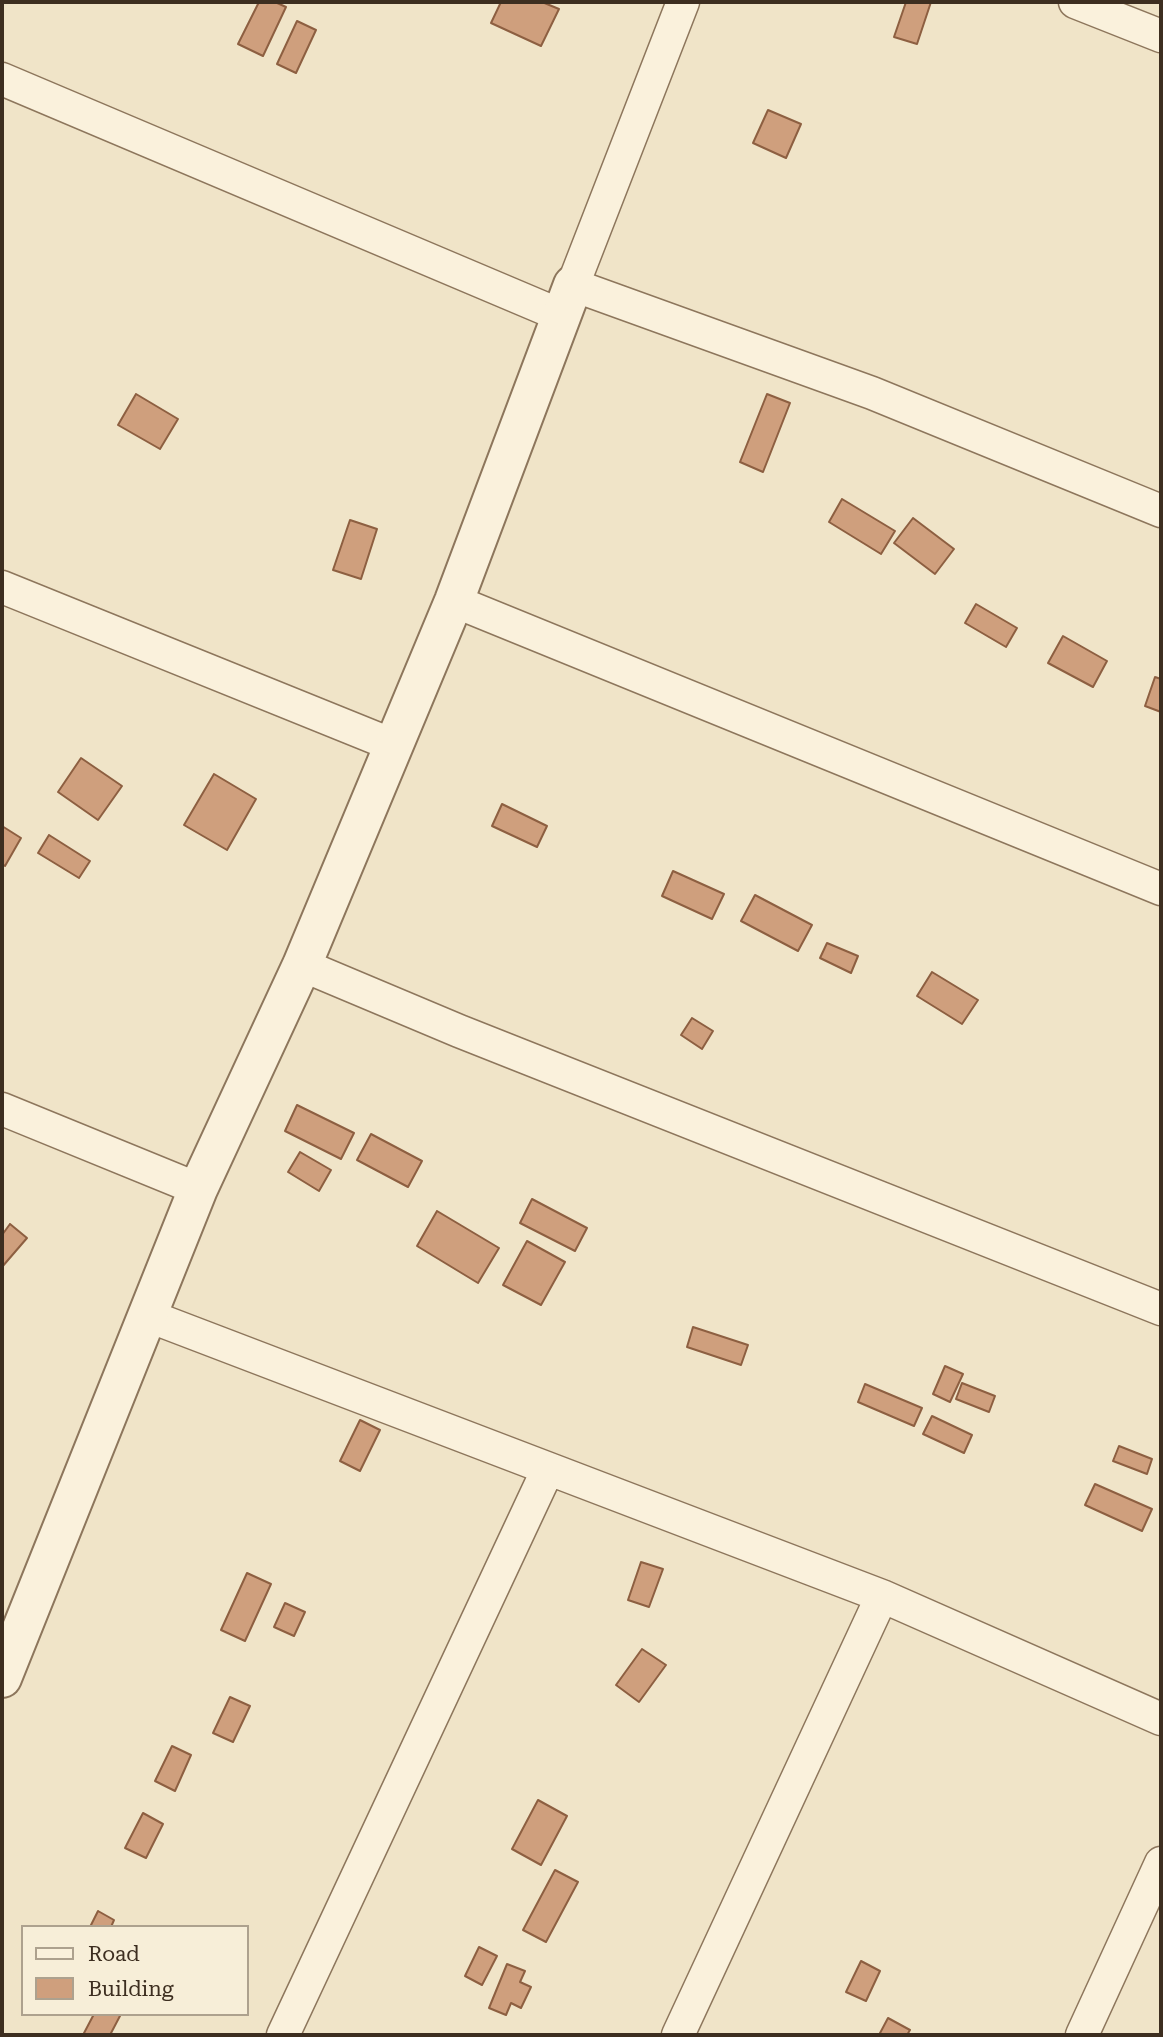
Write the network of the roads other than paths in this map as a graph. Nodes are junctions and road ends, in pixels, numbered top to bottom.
1 (683, 2) edge
2 (1076, 2) edge
3 (1161, 36) edge
4 (2, 79) edge
5 (566, 300) junction
6 (1161, 511) edge
7 (2, 587) edge
8 (454, 601) junction
9 (393, 745) junction
10 (1161, 889) edge
11 (303, 965) junction
12 (2, 1110) edge
13 (198, 1189) junction
14 (1161, 1309) edge
15 (146, 1314) junction
16 (548, 1469) junction
17 (882, 1596) junction
18 (12, 1624) edge
19 (2, 1678) edge
20 (1161, 1719) edge
21 (1161, 1863) edge
22 (283, 2035) edge
23 (678, 2035) edge
24 (1082, 2035) edge

1 - 5 street
2 - 3 street
4 - 5 street
5 - 6 street
5 - 8 street
7 - 9 street
8 - 9 street
8 - 10 street
9 - 11 street
11 - 13 street
11 - 14 street
12 - 13 street
13 - 15 street
15 - 16 street
15 - 18 street
16 - 17 street
16 - 22 street
17 - 20 street
17 - 23 street
18 - 19 street
21 - 24 street

